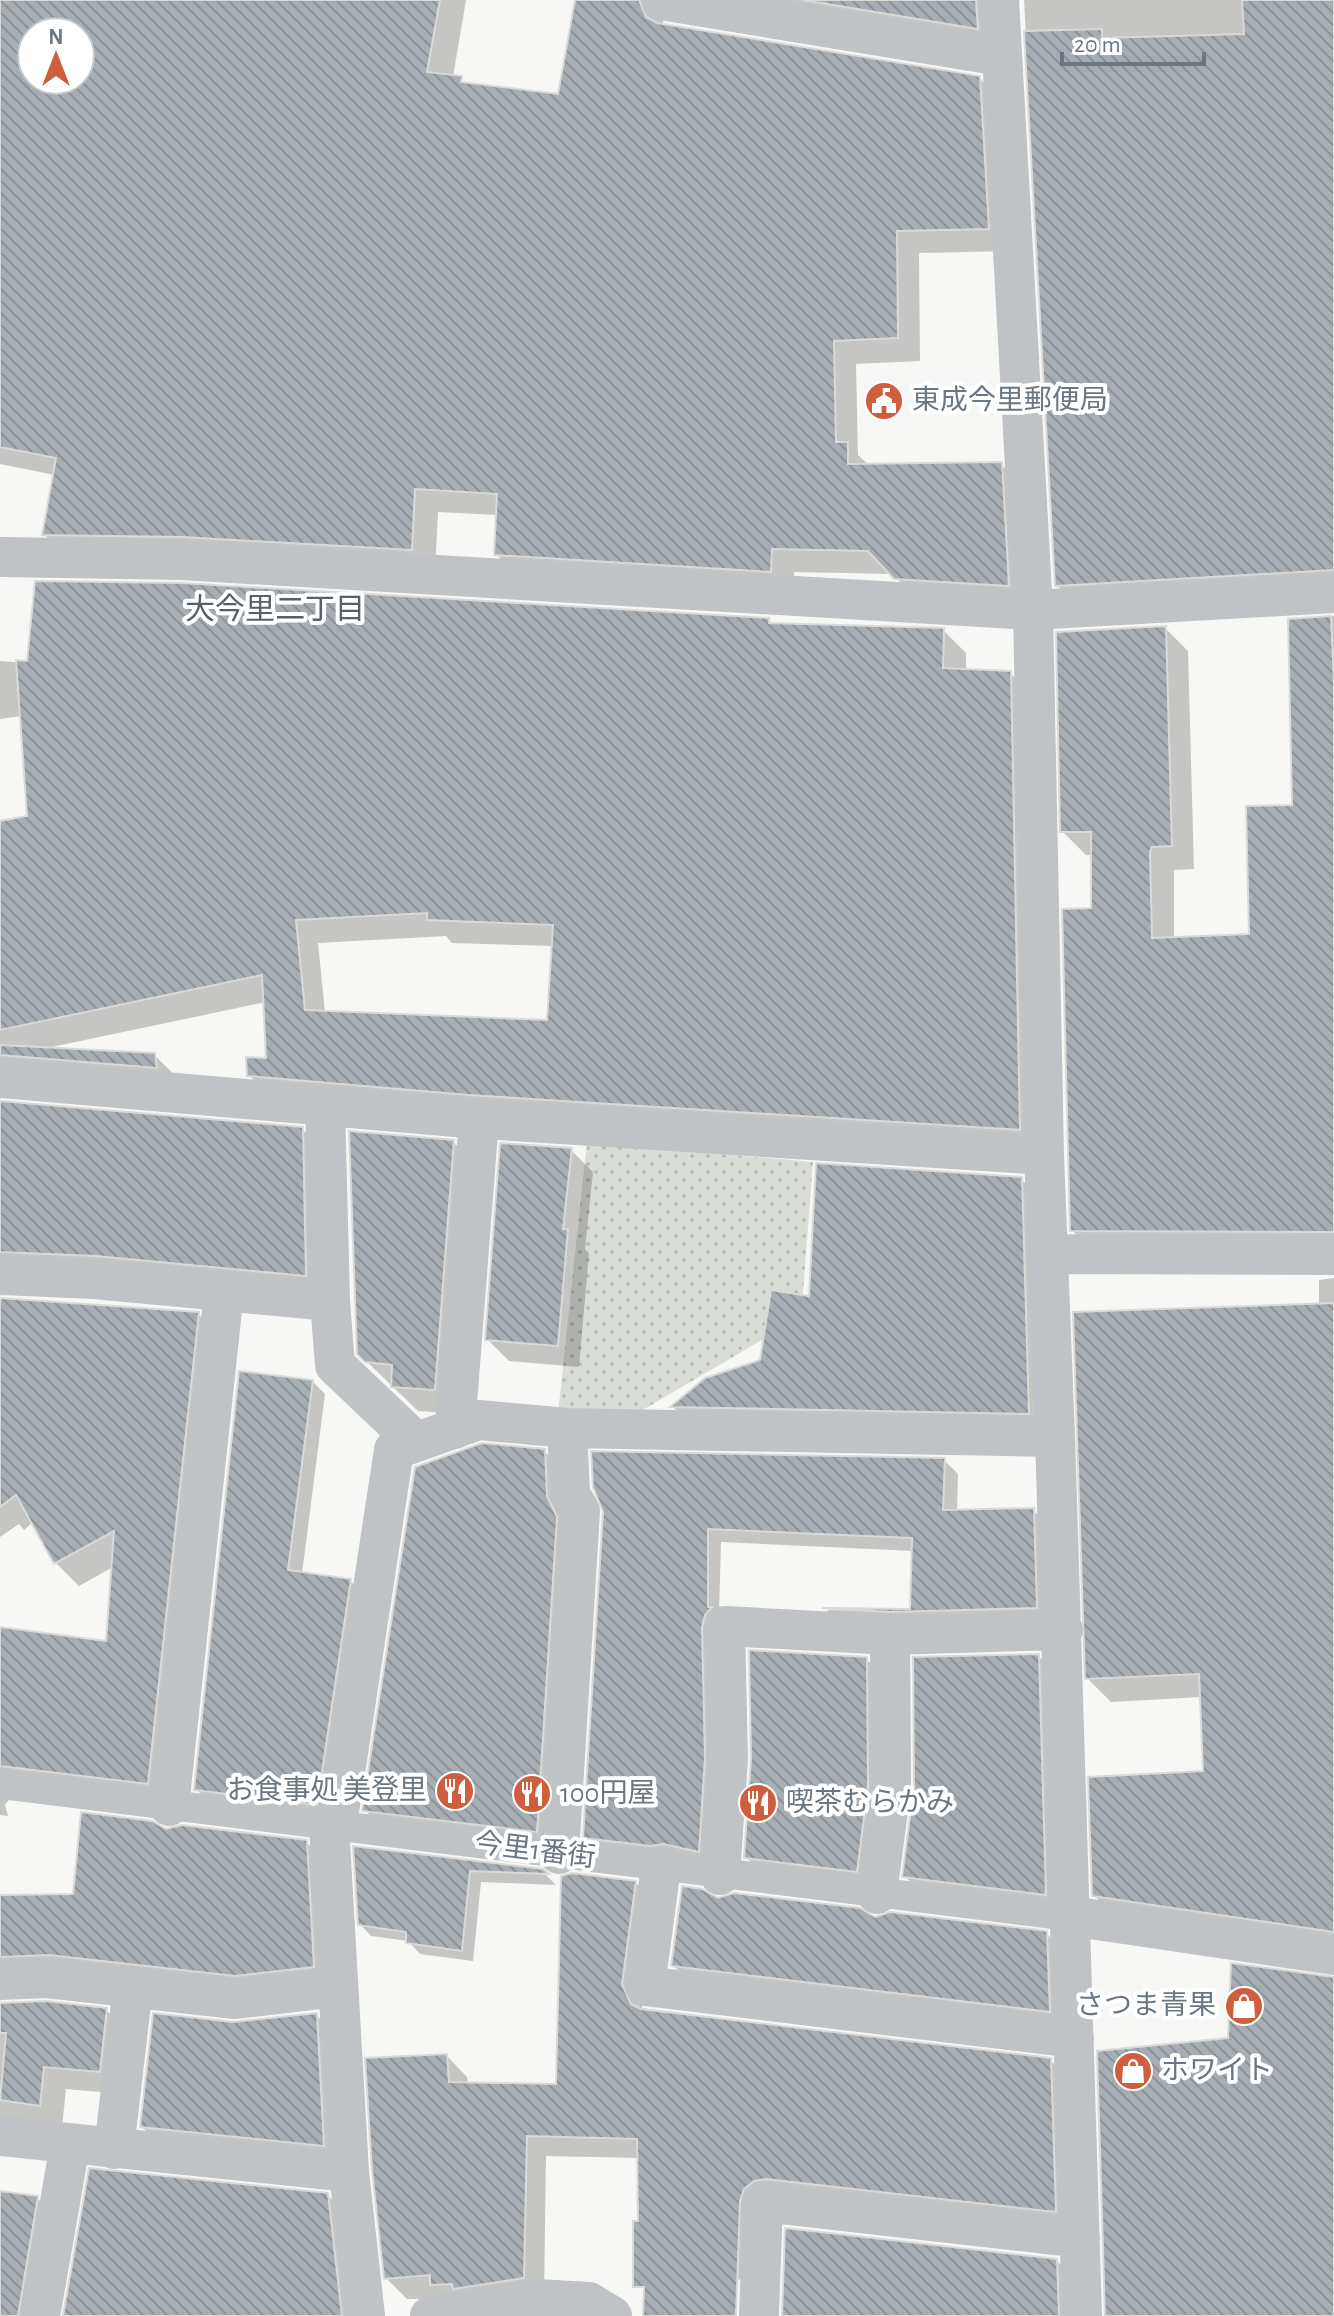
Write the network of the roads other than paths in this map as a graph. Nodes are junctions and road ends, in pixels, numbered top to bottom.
1 (661, 0) edge
2 (999, 0) edge
3 (1001, 56) junction
4 (0, 557) edge
5 (1334, 593) edge
6 (1033, 610) junction
7 (0, 1078) edge
8 (325, 1106) junction
9 (479, 1119) junction
10 (1044, 1155) junction
11 (1048, 1254) junction
12 (1334, 1255) edge
13 (0, 1275) edge
14 (224, 1291) junction
15 (330, 1301) junction
16 (567, 1428) junction
17 (455, 1429) junction
18 (1055, 1437) junction
19 (416, 1442) junction
20 (1063, 1630) junction
21 (890, 1635) junction
22 (0, 1784) edge
23 (169, 1806) junction
24 (333, 1825) junction
25 (559, 1854) junction
26 (661, 1867) junction
27 (720, 1875) junction
28 (877, 1894) junction
29 (1070, 1916) junction
30 (1334, 1955) edge
31 (0, 1980) edge
32 (133, 1987) junction
33 (338, 1987) junction
34 (1074, 2038) junction
35 (0, 2136) edge
36 (70, 2145) junction
37 (114, 2149) junction
38 (349, 2172) junction
39 (1080, 2238) junction
40 (40, 2316) edge
41 (365, 2316) edge
42 (430, 2316) edge
43 (612, 2316) edge
44 (759, 2316) edge
45 (1082, 2316) edge

1 - 3 street
2 - 3 street
3 - 6 street
4 - 6 street
5 - 6 street
6 - 10 street
7 - 8 street
8 - 9 street
8 - 15 street
9 - 10 street
9 - 17 street
10 - 11 street
11 - 12 street
11 - 18 street
13 - 14 street
14 - 15 street
14 - 23 street
15 - 19 street
16 - 17 street
16 - 18 street
16 - 25 street
17 - 19 street
18 - 20 street
19 - 24 street
20 - 21 street
20 - 29 street
21 - 27 street
21 - 28 street
22 - 23 street, 今里1番街
23 - 24 street, 今里1番街
24 - 25 street, 今里1番街
24 - 33 street
25 - 26 street, 今里1番街
26 - 27 street, 今里1番街
26 - 34 street
27 - 28 street, 今里1番街
28 - 29 street, 今里1番街
29 - 30 street
29 - 34 street
31 - 32 street
32 - 33 street
32 - 37 street
33 - 38 street
34 - 39 street
35 - 36 street
36 - 37 street
36 - 40 street
37 - 38 street
38 - 41 street
39 - 44 street
39 - 45 street
42 - 43 street

